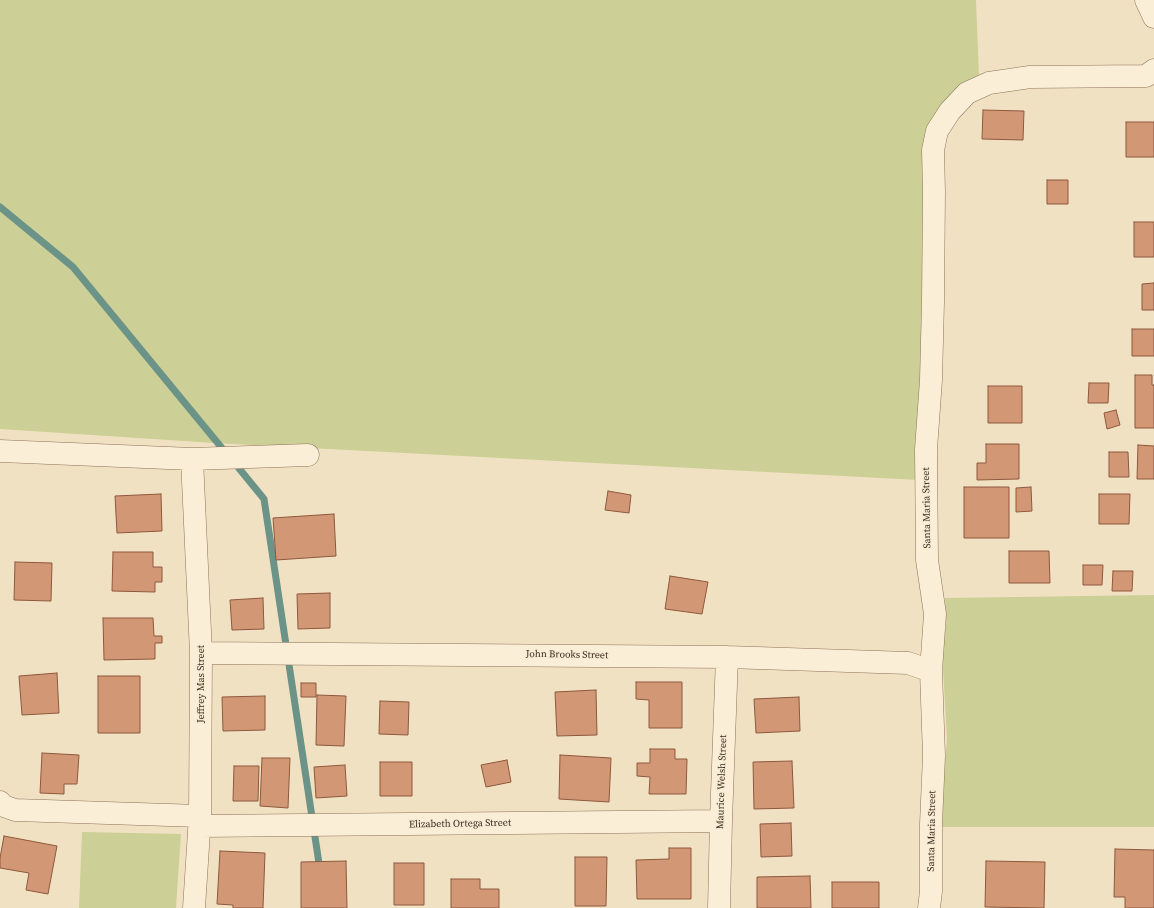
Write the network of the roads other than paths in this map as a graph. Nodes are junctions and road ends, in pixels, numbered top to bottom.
1 (1146, 0) edge
2 (1154, 17) edge
3 (1154, 70) edge
4 (0, 451) edge
5 (308, 455) dead end
6 (192, 459) junction
7 (201, 653) junction
8 (727, 657) junction
9 (931, 671) junction
10 (1, 803) edge
11 (200, 821) junction
12 (721, 821) junction
13 (194, 908) edge
14 (719, 908) edge
15 (929, 908) edge

1 - 2 street
3 - 9 street, Santa Maria Street
4 - 6 street
5 - 6 street
6 - 7 street, Jeffrey Mas Street
7 - 8 street, John Brooks Street
7 - 11 street, Jeffrey Mas Street
8 - 9 street, John Brooks Street
8 - 12 street, Maurice Welsh Street
9 - 15 street, Santa Maria Street
10 - 11 street, Elizabeth Ortega Street
11 - 12 street, Elizabeth Ortega Street
11 - 13 street, Jeffrey Mas Street
12 - 14 street, Maurice Welsh Street

